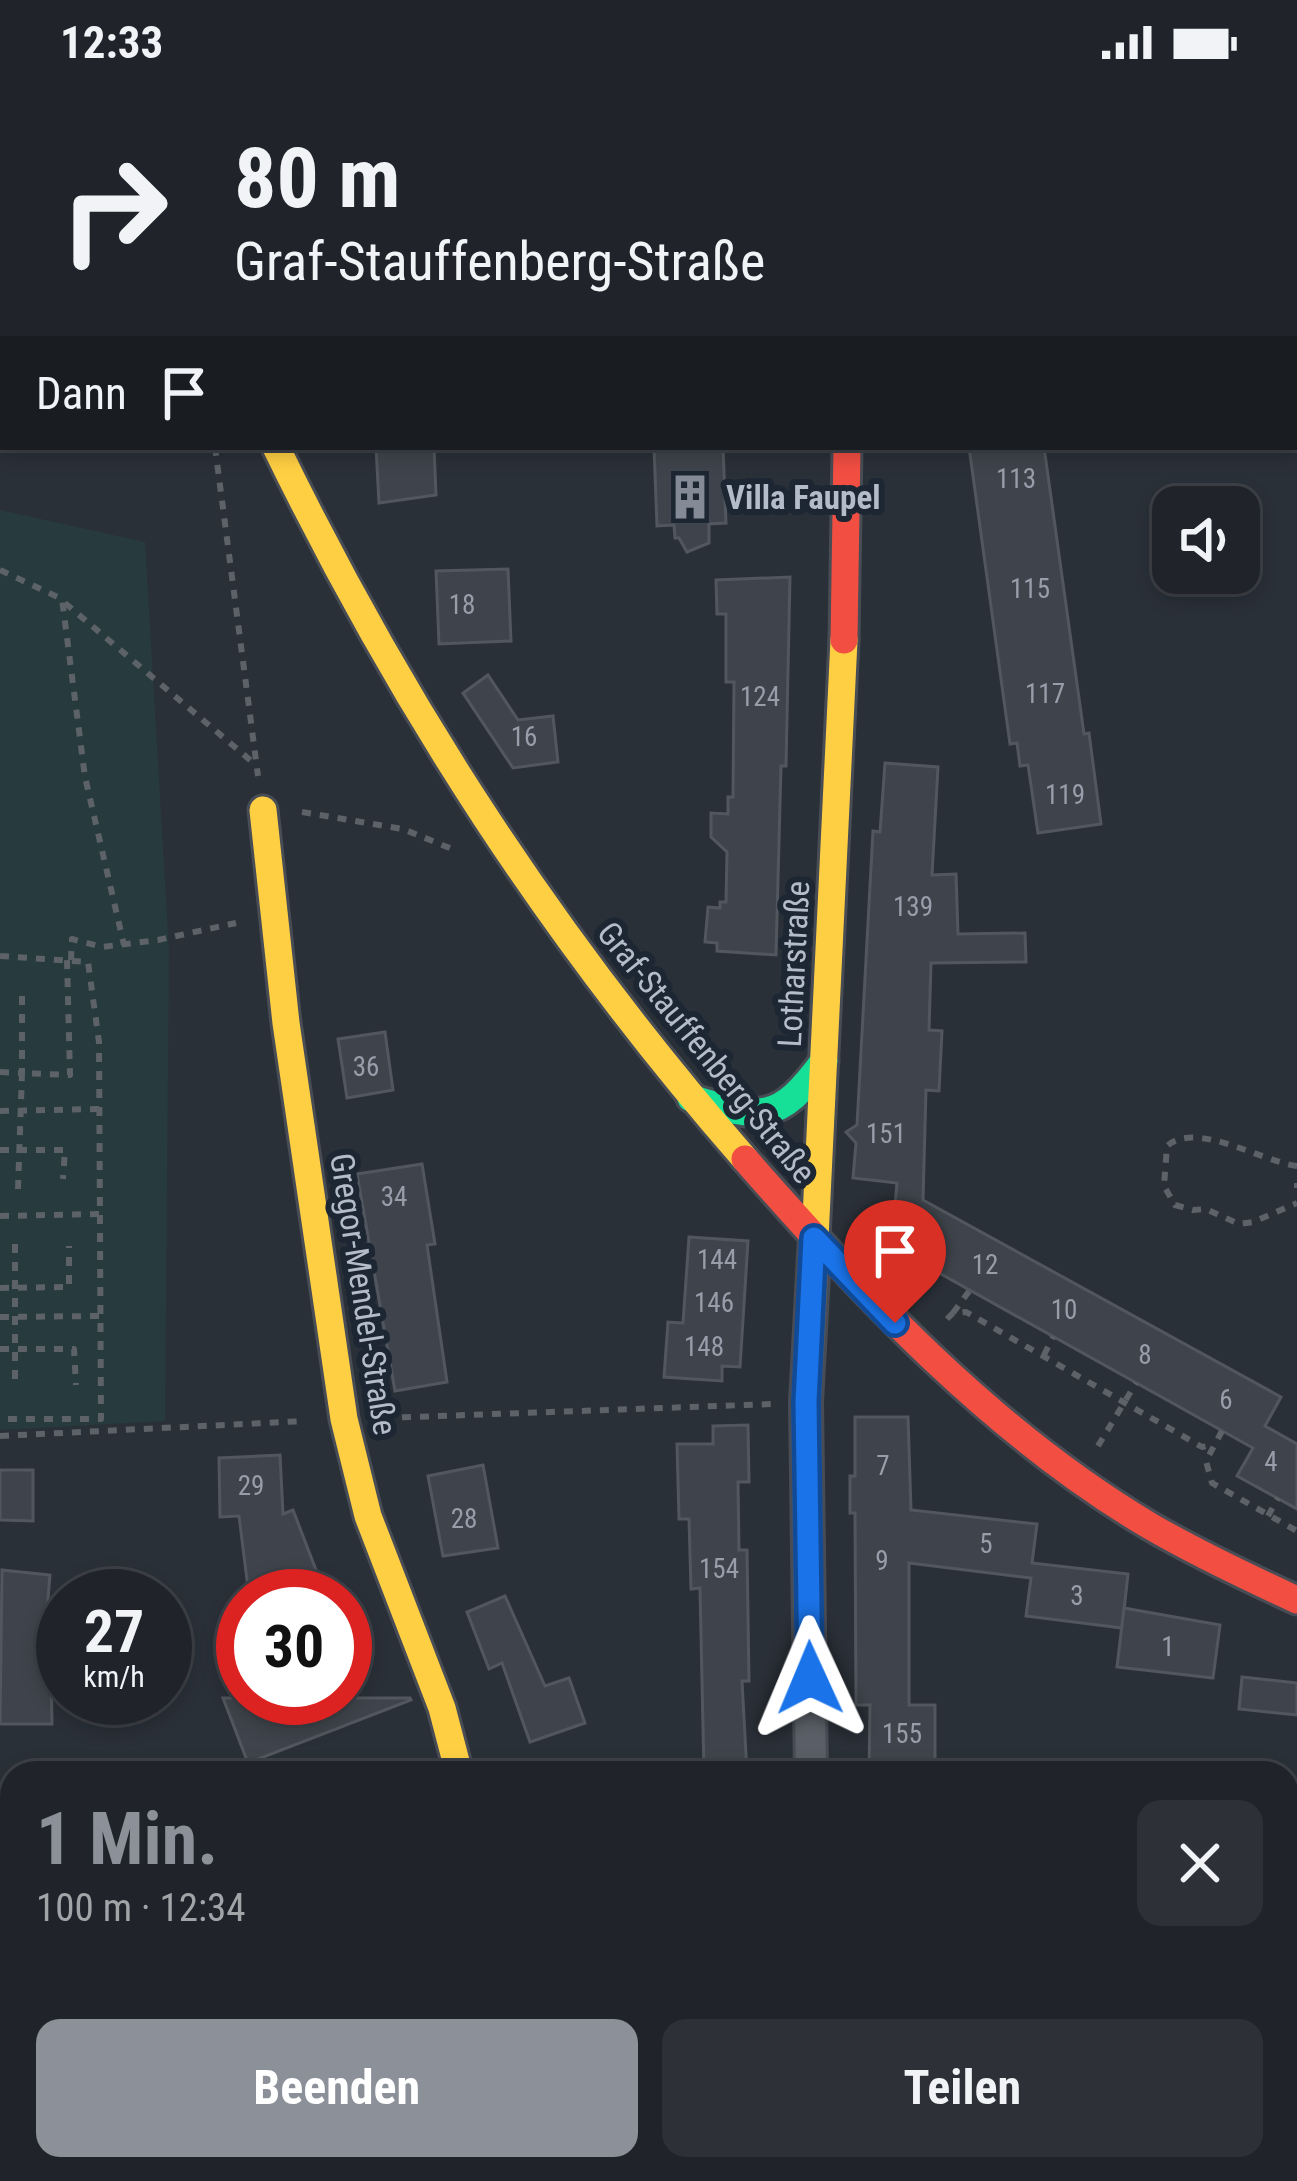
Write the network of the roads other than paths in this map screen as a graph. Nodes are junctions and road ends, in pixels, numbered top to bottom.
1 (277, 450) edge
2 (847, 450) edge
3 (263, 810) road end
4 (824, 1061) junction
5 (690, 1098) junction
6 (814, 1238) junction
7 (1297, 1600) edge
8 (456, 1761) edge
9 (811, 1761) edge

1 - 5 street, Graf-Stauffenberg-Straße
2 - 4 street, Lotharstraße
3 - 8 street, Gregor-Mendel-Straße
4 - 5 street
4 - 6 street, Lotharstraße
5 - 6 street, Graf-Stauffenberg-Straße
6 - 7 street, Graf-Stauffenberg-Straße
6 - 9 street, Lotharstraße

